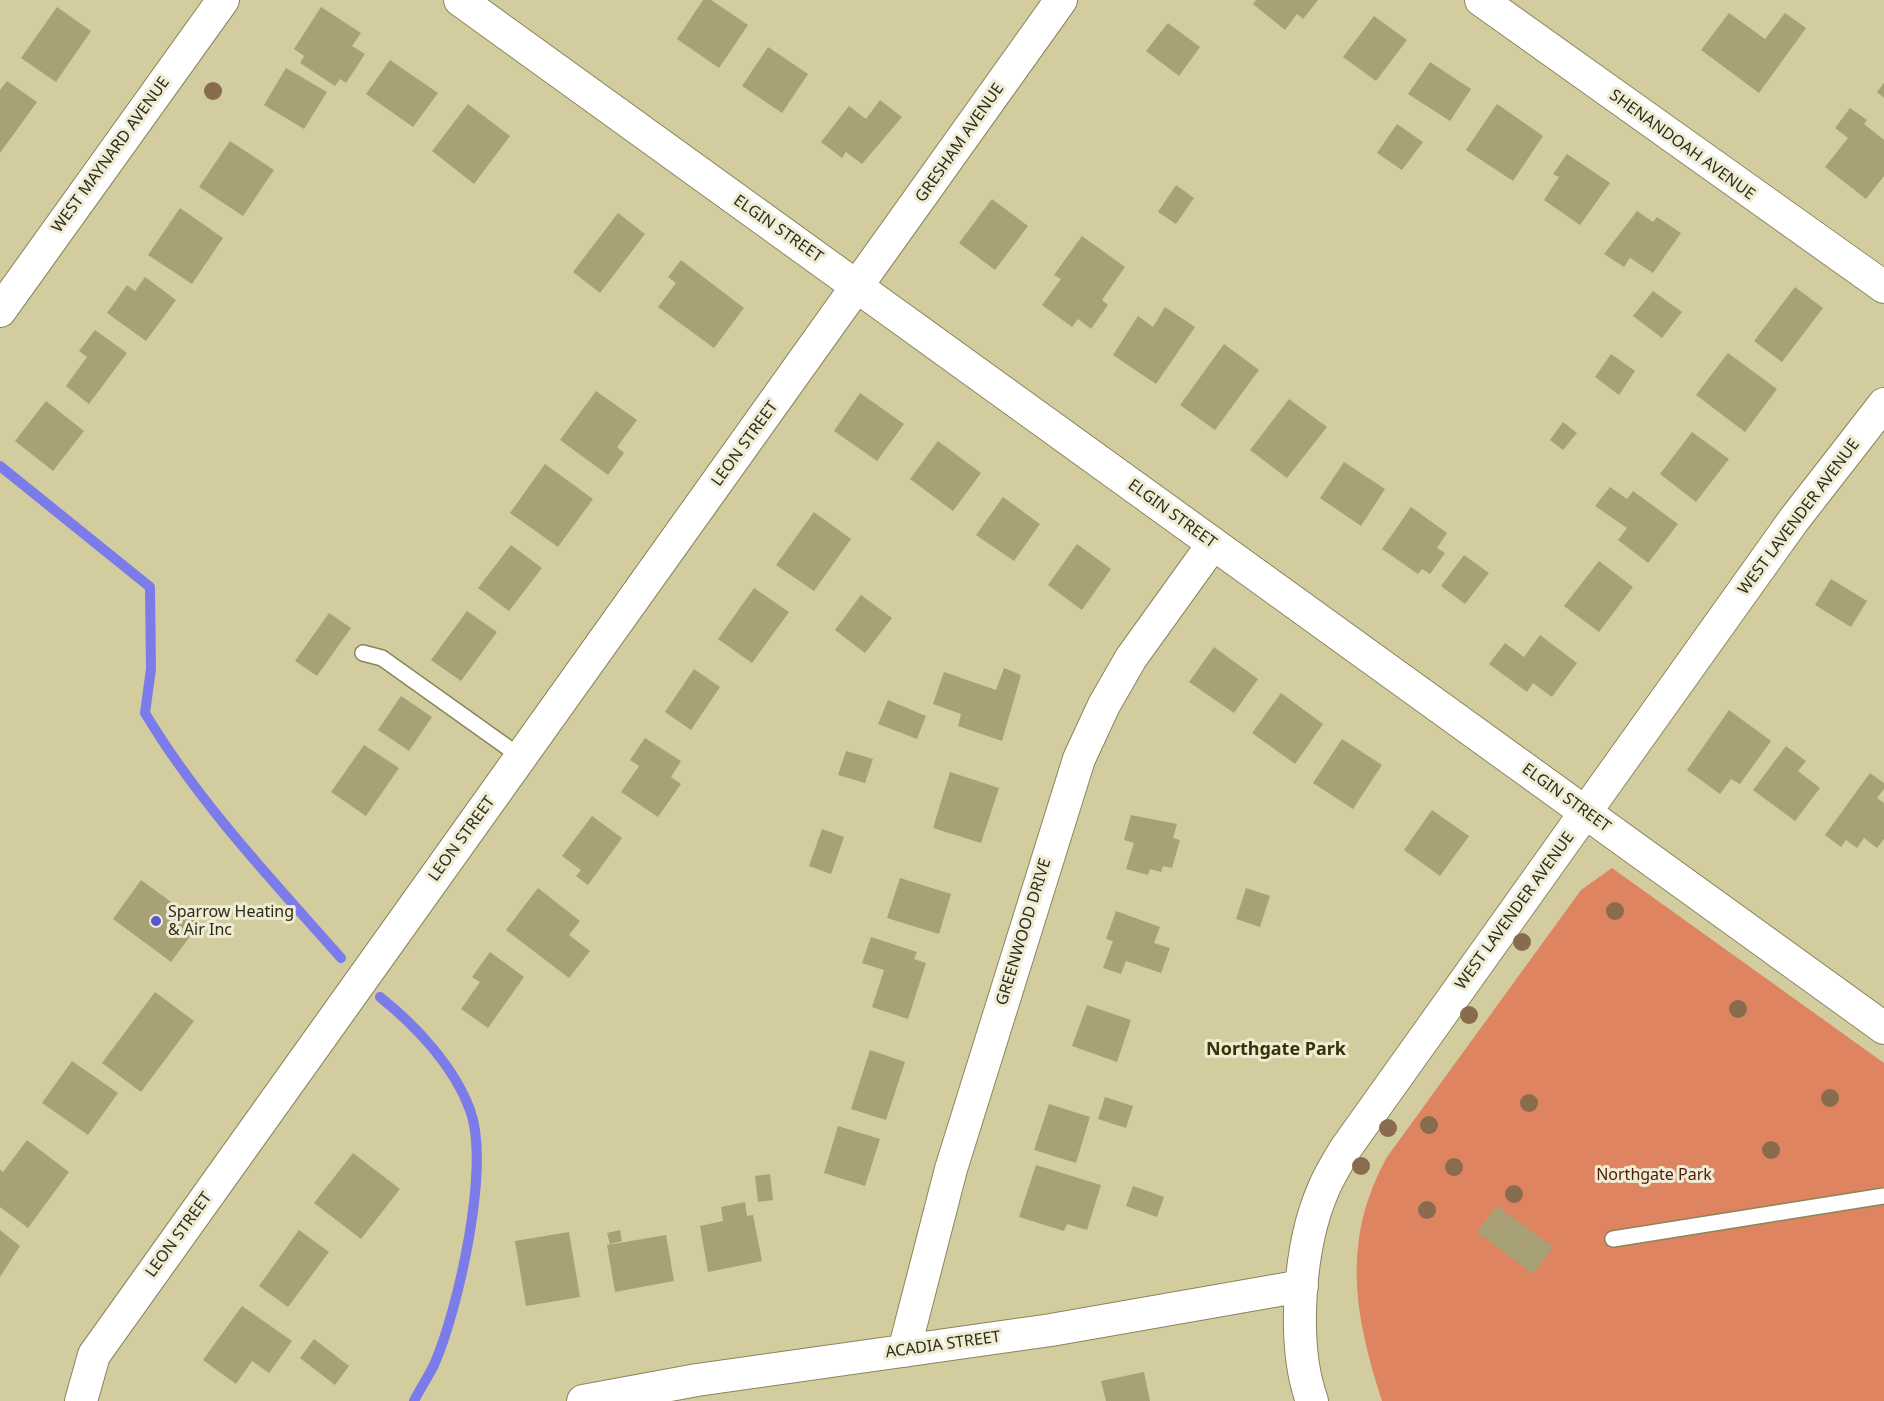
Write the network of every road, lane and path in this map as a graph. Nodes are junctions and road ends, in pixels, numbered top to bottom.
1 (223, 0) edge
2 (460, 0) edge
3 (1062, 0) edge
4 (1481, 0) edge
5 (858, 285) junction
6 (1884, 287) edge
7 (0, 311) edge
8 (1884, 404) edge
9 (1214, 544) junction
10 (363, 653) dead end
11 (521, 757) junction
12 (1586, 812) junction
13 (1884, 1028) edge
14 (1884, 1197) edge
15 (1613, 1239) dead end
16 (1302, 1286) junction
17 (904, 1351) junction
18 (81, 1401) edge
19 (583, 1401) edge
20 (1311, 1401) edge

1 - 7 street, WEST MAYNARD AVENUE
2 - 5 street, ELGIN STREET
3 - 5 street, GRESHAM AVENUE
4 - 6 street, SHENANDOAH AVENUE
5 - 9 street, ELGIN STREET
5 - 11 street, LEON STREET
8 - 12 street, WEST LAVENDER AVENUE
9 - 12 street, ELGIN STREET
9 - 17 street, GREENWOOD DRIVE
10 - 11 lane
11 - 18 street, LEON STREET
12 - 13 street, ELGIN STREET
12 - 16 street, WEST LAVENDER AVENUE
14 - 15 lane
16 - 17 street, ACADIA STREET
16 - 20 street, WEST LAVENDER AVENUE
17 - 19 street, ACADIA STREET

